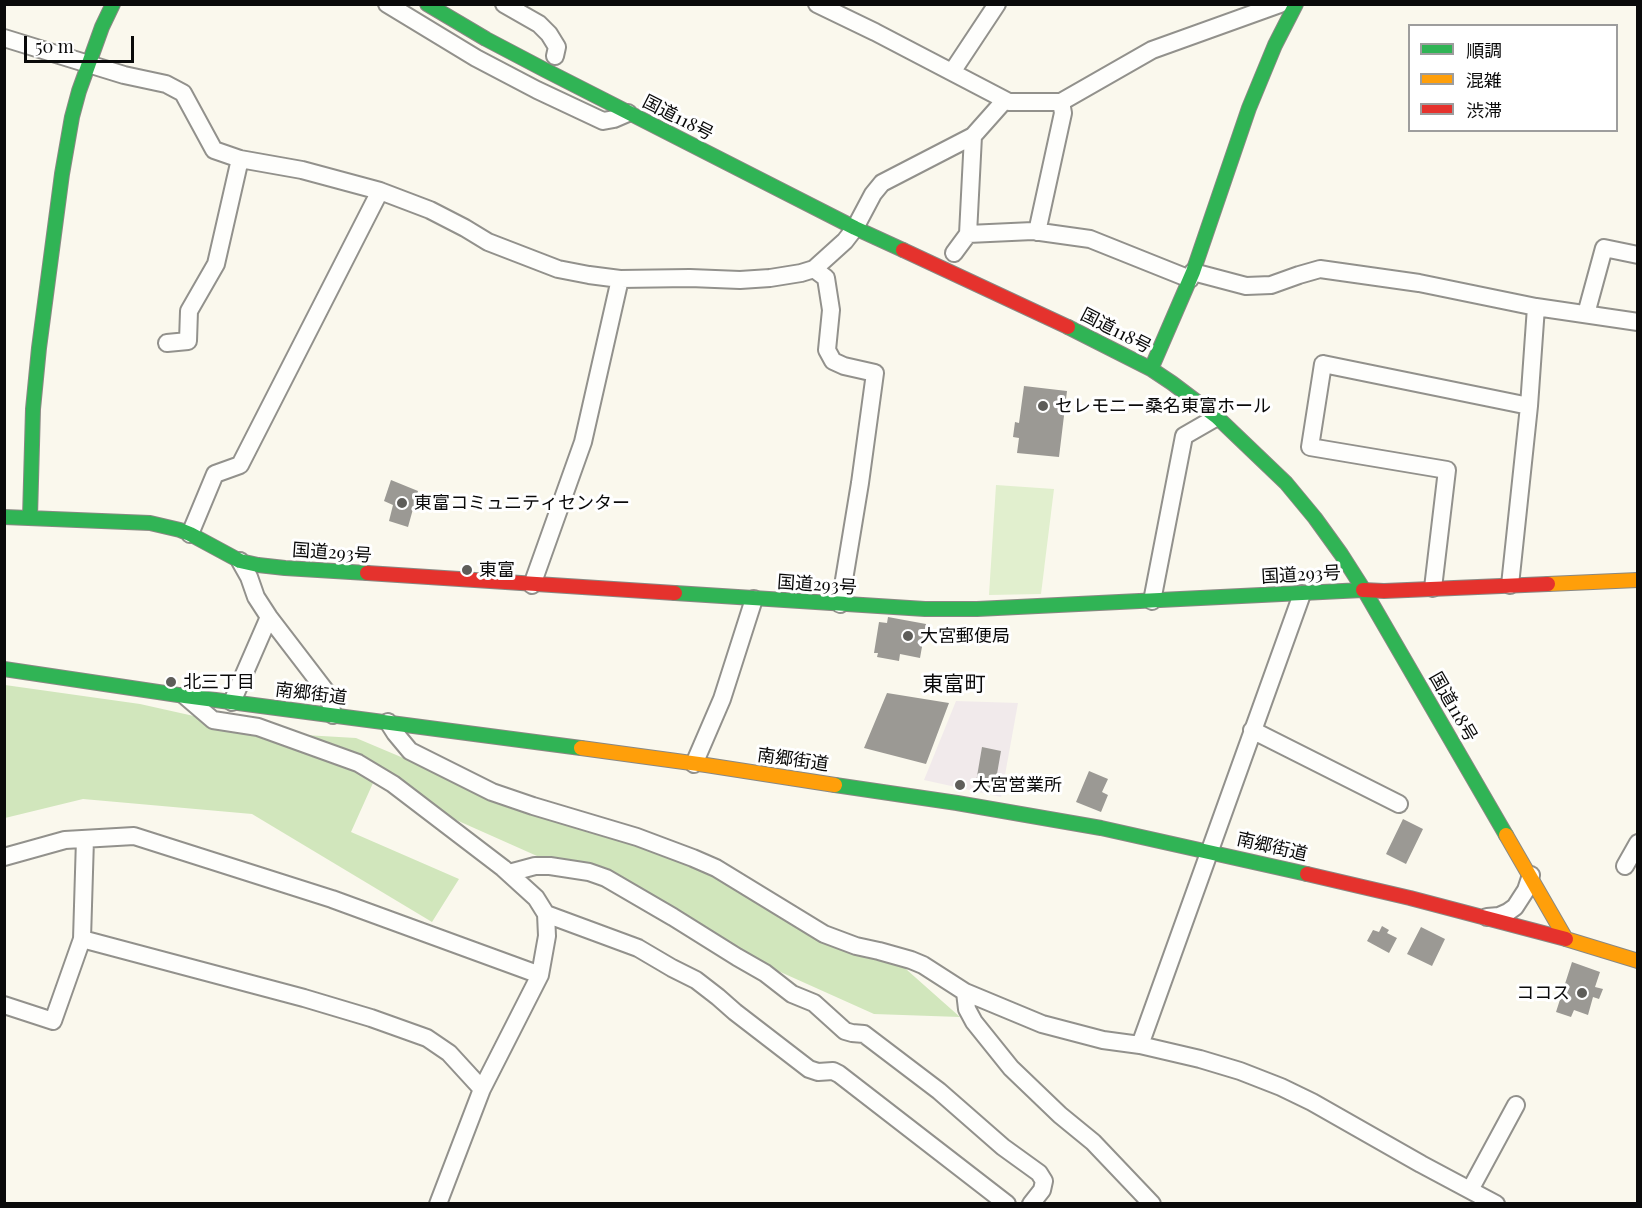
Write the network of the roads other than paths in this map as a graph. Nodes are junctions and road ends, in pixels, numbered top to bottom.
1 (113, 4) edge
2 (387, 4) edge
3 (427, 4) edge
4 (504, 4) edge
5 (817, 4) edge
6 (997, 4) edge
7 (1280, 4) edge
8 (1296, 4) edge
9 (4, 39) edge
10 (555, 56) dead end
11 (87, 64) junction
12 (952, 72) junction
13 (1005, 100) junction
14 (1061, 102) junction
15 (628, 113) junction
16 (973, 136) junction
17 (240, 159) junction
18 (380, 191) junction
19 (855, 228) junction
20 (1037, 232) junction
21 (968, 234) junction
22 (954, 253) dead end
23 (1638, 255) edge
24 (814, 268) junction
25 (1192, 275) junction
26 (620, 279) junction
27 (1536, 307) junction
28 (1586, 314) junction
29 (1638, 322) edge
30 (167, 343) dead end
31 (1151, 369) junction
32 (1529, 406) junction
33 (1217, 417) junction
34 (4, 517) edge
35 (30, 518) junction
36 (190, 534) junction
37 (240, 561) junction
38 (1638, 579) edge
39 (532, 585) junction
40 (1510, 585) junction
41 (1433, 588) junction
42 (1364, 590) junction
43 (1302, 594) junction
44 (754, 599) junction
45 (1152, 601) junction
46 (840, 604) junction
47 (269, 617) junction
48 (4, 669) edge
49 (184, 696) junction
50 (232, 702) junction
51 (333, 715) junction
52 (388, 722) junction
53 (1252, 730) junction
54 (694, 764) junction
55 (1399, 804) dead end
56 (85, 839) junction
57 (1638, 843) edge
58 (1528, 847) dead end
59 (1209, 850) junction
60 (4, 857) edge
61 (1625, 866) dead end
62 (510, 873) junction
63 (1531, 875) junction
64 (546, 914) junction
65 (1486, 918) junction
66 (81, 939) junction
67 (1566, 939) junction
68 (1638, 961) edge
69 (540, 975) junction
70 (965, 992) junction
71 (4, 1005) edge
72 (1140, 1045) junction
73 (482, 1089) junction
74 (1516, 1105) dead end
75 (1470, 1190) junction
76 (438, 1203) edge
77 (1007, 1203) edge
78 (1031, 1203) edge
79 (1152, 1203) edge
80 (1496, 1203) edge

1 - 11 main road
2 - 15 street
3 - 15 main road, 国道118号
4 - 10 street
5 - 12 street
6 - 12 street
7 - 14 street
8 - 25 main road
9 - 11 street
11 - 17 street
11 - 35 main road
12 - 13 street
13 - 14 street
13 - 16 street
14 - 20 street
15 - 19 main road, 国道118号
16 - 19 street
16 - 21 street
17 - 18 street
17 - 30 street
18 - 26 street
18 - 36 street
19 - 24 street
19 - 31 main road, 国道118号
20 - 21 street
20 - 25 street
21 - 22 street
23 - 28 street
24 - 26 street
24 - 46 street
25 - 27 street
25 - 31 main road
26 - 39 street
27 - 28 street
27 - 32 street
28 - 29 street
31 - 33 main road, 国道118号
32 - 40 street
32 - 41 street
33 - 42 main road, 国道118号
33 - 45 street
34 - 35 main road, 国道293号
35 - 36 main road, 国道293号
36 - 37 main road, 国道293号
37 - 39 main road, 国道293号
37 - 47 street
38 - 40 main road, 国道293号
39 - 44 main road, 国道293号
40 - 41 main road, 国道293号
41 - 42 main road, 国道293号
42 - 43 main road, 国道293号
42 - 63 main road, 国道118号
43 - 45 main road, 国道293号
43 - 53 street
44 - 46 main road, 国道293号
44 - 54 street
45 - 46 main road, 国道293号
47 - 50 street
47 - 51 street
48 - 49 main road, 南郷街道
49 - 50 main road, 南郷街道
49 - 62 street
50 - 51 main road, 南郷街道
51 - 52 main road, 南郷街道
52 - 54 main road, 南郷街道
52 - 70 street
53 - 55 street
53 - 59 street
54 - 59 main road, 南郷街道
56 - 60 street
56 - 66 street
56 - 69 street
57 - 61 street
58 - 67 main road
59 - 65 main road, 南郷街道
59 - 72 street
62 - 64 street
62 - 78 street
63 - 65 street
63 - 67 main road, 国道118号
64 - 69 street
64 - 77 street
65 - 67 main road, 南郷街道
66 - 71 street
66 - 73 street
67 - 68 main road
69 - 73 street
70 - 72 street
70 - 79 street
72 - 75 street
73 - 76 street
74 - 75 street
75 - 80 street

